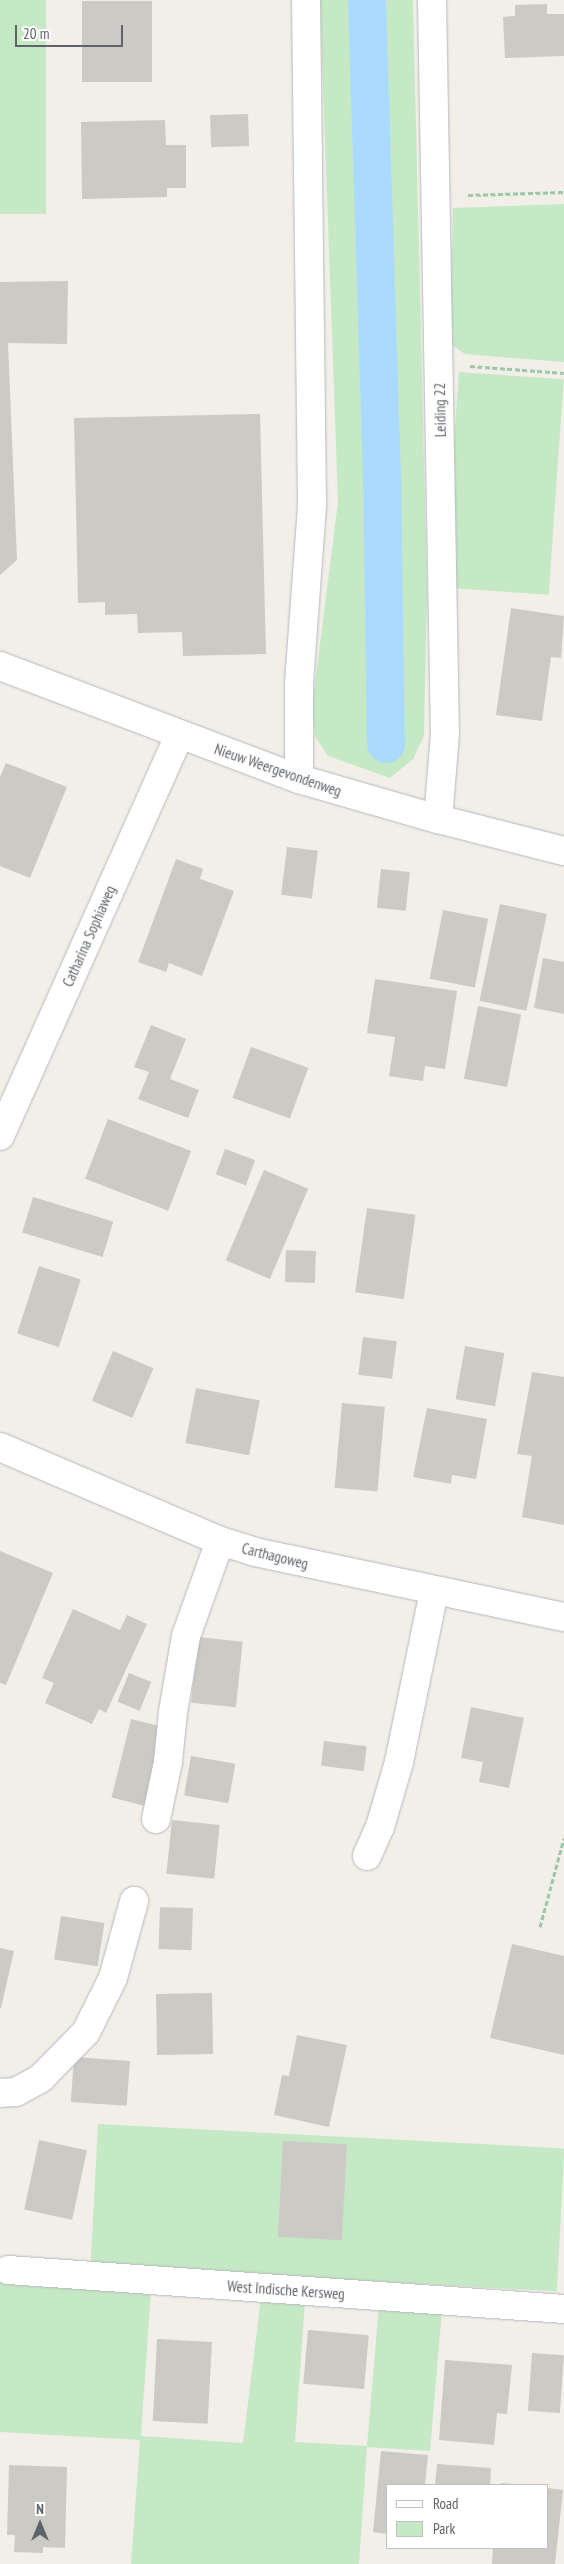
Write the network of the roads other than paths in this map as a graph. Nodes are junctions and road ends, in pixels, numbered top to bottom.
1 (306, 0) edge
2 (432, 0) edge
3 (0, 666) edge
4 (179, 735) junction
5 (299, 779) junction
6 (438, 819) junction
7 (564, 851) edge
8 (0, 1136) edge
9 (0, 1447) edge
10 (220, 1541) junction
11 (434, 1591) junction
12 (564, 1617) edge
13 (156, 1819) dead end
14 (367, 1856) dead end
15 (134, 1901) dead end
16 (0, 2093) edge
17 (8, 2270) dead end
18 (564, 2309) edge

1 - 5 street
2 - 6 street, Leiding 22
3 - 4 street, Nieuw Weergevondenweg
4 - 5 street, Nieuw Weergevondenweg
4 - 8 street, Catharina Sophiaweg
5 - 6 street, Nieuw Weergevondenweg
6 - 7 street, Nieuw Weergevondenweg
9 - 10 street, Carthagoweg
10 - 11 street, Carthagoweg
10 - 13 street
11 - 12 street, Carthagoweg
11 - 14 street
15 - 16 street
17 - 18 street, West Indische Kersweg

